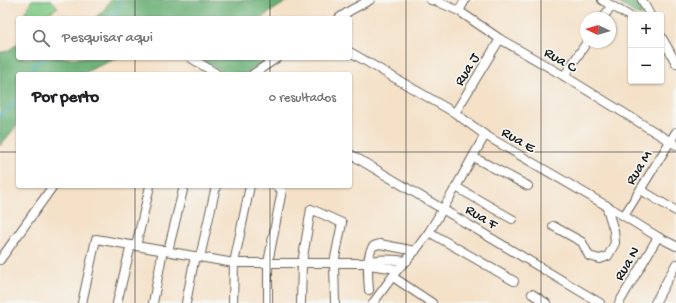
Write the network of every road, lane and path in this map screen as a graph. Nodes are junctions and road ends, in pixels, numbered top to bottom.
1 (370, 0) edge
2 (431, 0) edge
3 (466, 0) edge
4 (602, 0) edge
5 (642, 0) edge
6 (611, 6) junction
7 (459, 12) junction
8 (607, 12) edge
9 (648, 12) edge
10 (628, 15) edge
11 (342, 16) edge
12 (500, 39) junction
13 (664, 41) edge
14 (583, 48) edge
15 (352, 53) edge
16 (194, 60) edge
17 (275, 60) edge
18 (676, 63) edge
19 (214, 72) edge
20 (256, 72) edge
21 (564, 76) junction
22 (455, 113) junction
23 (676, 132) edge
24 (485, 135) junction
25 (673, 143) edge
26 (352, 155) edge
27 (473, 157) junction
28 (528, 186) dead end
29 (456, 187) junction
30 (52, 188) edge
31 (149, 188) edge
32 (183, 188) edge
33 (215, 188) edge
34 (250, 188) edge
35 (279, 188) edge
36 (641, 190) junction
37 (606, 205) junction
38 (443, 209) junction
39 (676, 211) edge
40 (624, 216) junction
41 (512, 219) dead end
42 (553, 226) dead end
43 (429, 232) junction
44 (658, 237) junction
45 (133, 245) junction
46 (676, 246) edge
47 (165, 251) junction
48 (416, 251) junction
49 (197, 256) junction
50 (0, 260) edge
51 (407, 261) junction
52 (234, 263) junction
53 (268, 263) junction
54 (302, 263) junction
55 (334, 263) junction
56 (366, 263) junction
57 (676, 264) edge
58 (398, 270) junction
59 (393, 277) junction
60 (514, 282) dead end
61 (369, 290) dead end
62 (532, 294) dead end
63 (82, 303) edge
64 (117, 303) edge
65 (153, 303) edge
66 (186, 303) edge
67 (233, 303) edge
68 (268, 303) edge
69 (301, 303) edge
70 (335, 303) edge
71 (373, 303) edge
72 (432, 303) edge
73 (546, 303) edge
74 (600, 303) edge
75 (619, 303) edge
76 (655, 303) edge

1 - 11 street
2 - 7 street, Rua C
3 - 7 street
4 - 6 street
5 - 9 street
6 - 8 street
6 - 10 street
7 - 12 street, Rua C
12 - 21 street, Rua C
12 - 22 street, Rua J
13 - 18 street
14 - 21 street
15 - 22 street, Rua E
16 - 19 street
17 - 20 street
21 - 25 street, Rua C
22 - 24 street, Rua E
23 - 25 street, Rua M
24 - 27 street
24 - 37 street, Rua E
25 - 36 street, Rua M
26 - 38 street, Rua F
27 - 28 street
27 - 29 street
29 - 38 street
29 - 41 street
30 - 50 street
31 - 45 street
32 - 47 street
33 - 49 street
34 - 52 street
35 - 53 street
36 - 39 street
36 - 40 street, Rua M
37 - 40 street, Rua E
37 - 42 street
38 - 43 street
38 - 74 street, Rua F
40 - 44 street, Rua E
43 - 48 street
43 - 60 street
44 - 46 street, Rua E
44 - 75 street, Rua N
45 - 47 street
45 - 63 street
45 - 64 street
47 - 49 street
47 - 65 street
48 - 51 street
48 - 56 street
49 - 52 street
49 - 66 street
51 - 56 street
51 - 58 street
52 - 53 street
52 - 67 street
53 - 54 street
53 - 68 street
54 - 55 street
54 - 55 street
54 - 69 street
55 - 56 street
55 - 70 street
56 - 58 street
56 - 61 street
57 - 76 street
58 - 59 street
59 - 71 street
59 - 72 street
62 - 73 street

